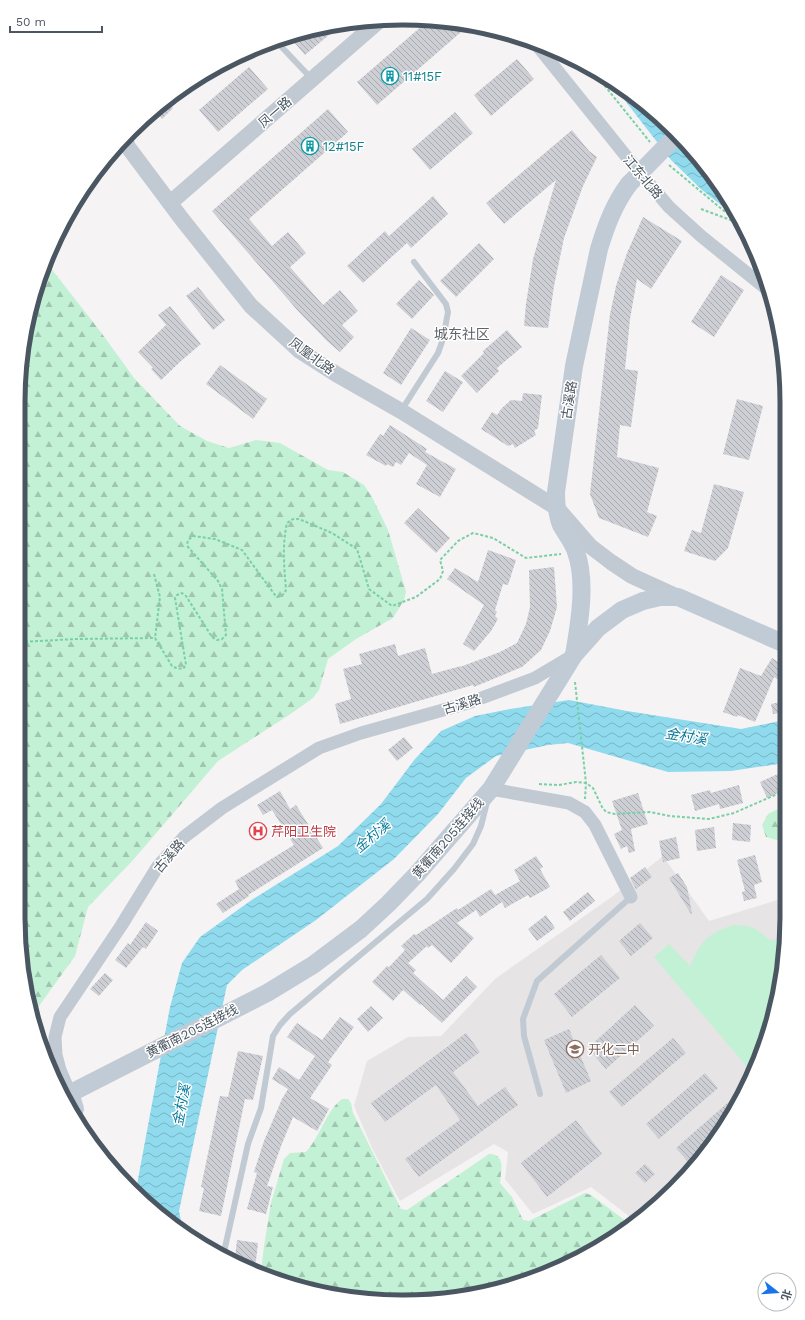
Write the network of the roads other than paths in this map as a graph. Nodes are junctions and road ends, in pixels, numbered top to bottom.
1 (373, 26) edge
2 (280, 45) edge
3 (543, 52) edge
4 (312, 80) junction
5 (672, 140) edge
6 (127, 145) edge
7 (170, 203) junction
8 (414, 262) dead end
9 (761, 285) edge
10 (400, 410) junction
11 (557, 508) junction
12 (678, 597) junction
13 (780, 642) edge
14 (574, 655) junction
15 (491, 789) junction
16 (631, 897) joint
17 (68, 1092) edge
18 (540, 1094) dead end
19 (72, 1098) edge
20 (225, 1250) edge

1 - 4 street, 凤一路
2 - 4 lane
3 - 9 street, 江东北路
4 - 7 street, 凤一路
5 - 11 main road, 古溪路, bridge
6 - 7 street, 凤凰北路
7 - 10 street, 凤凰北路
8 - 10 lane
10 - 11 street, 凤凰北路
11 - 12 street, 凤凰北路
11 - 14 main road, 古溪路
12 - 13 main road, 黄衢南205连接线
12 - 14 main road, 黄衢南205连接线
14 - 15 main road, 黄衢南205连接线
14 - 17 street, 古溪路
15 - 16 street
15 - 19 main road, 黄衢南205连接线
15 - 20 lane
16 - 18 lane

